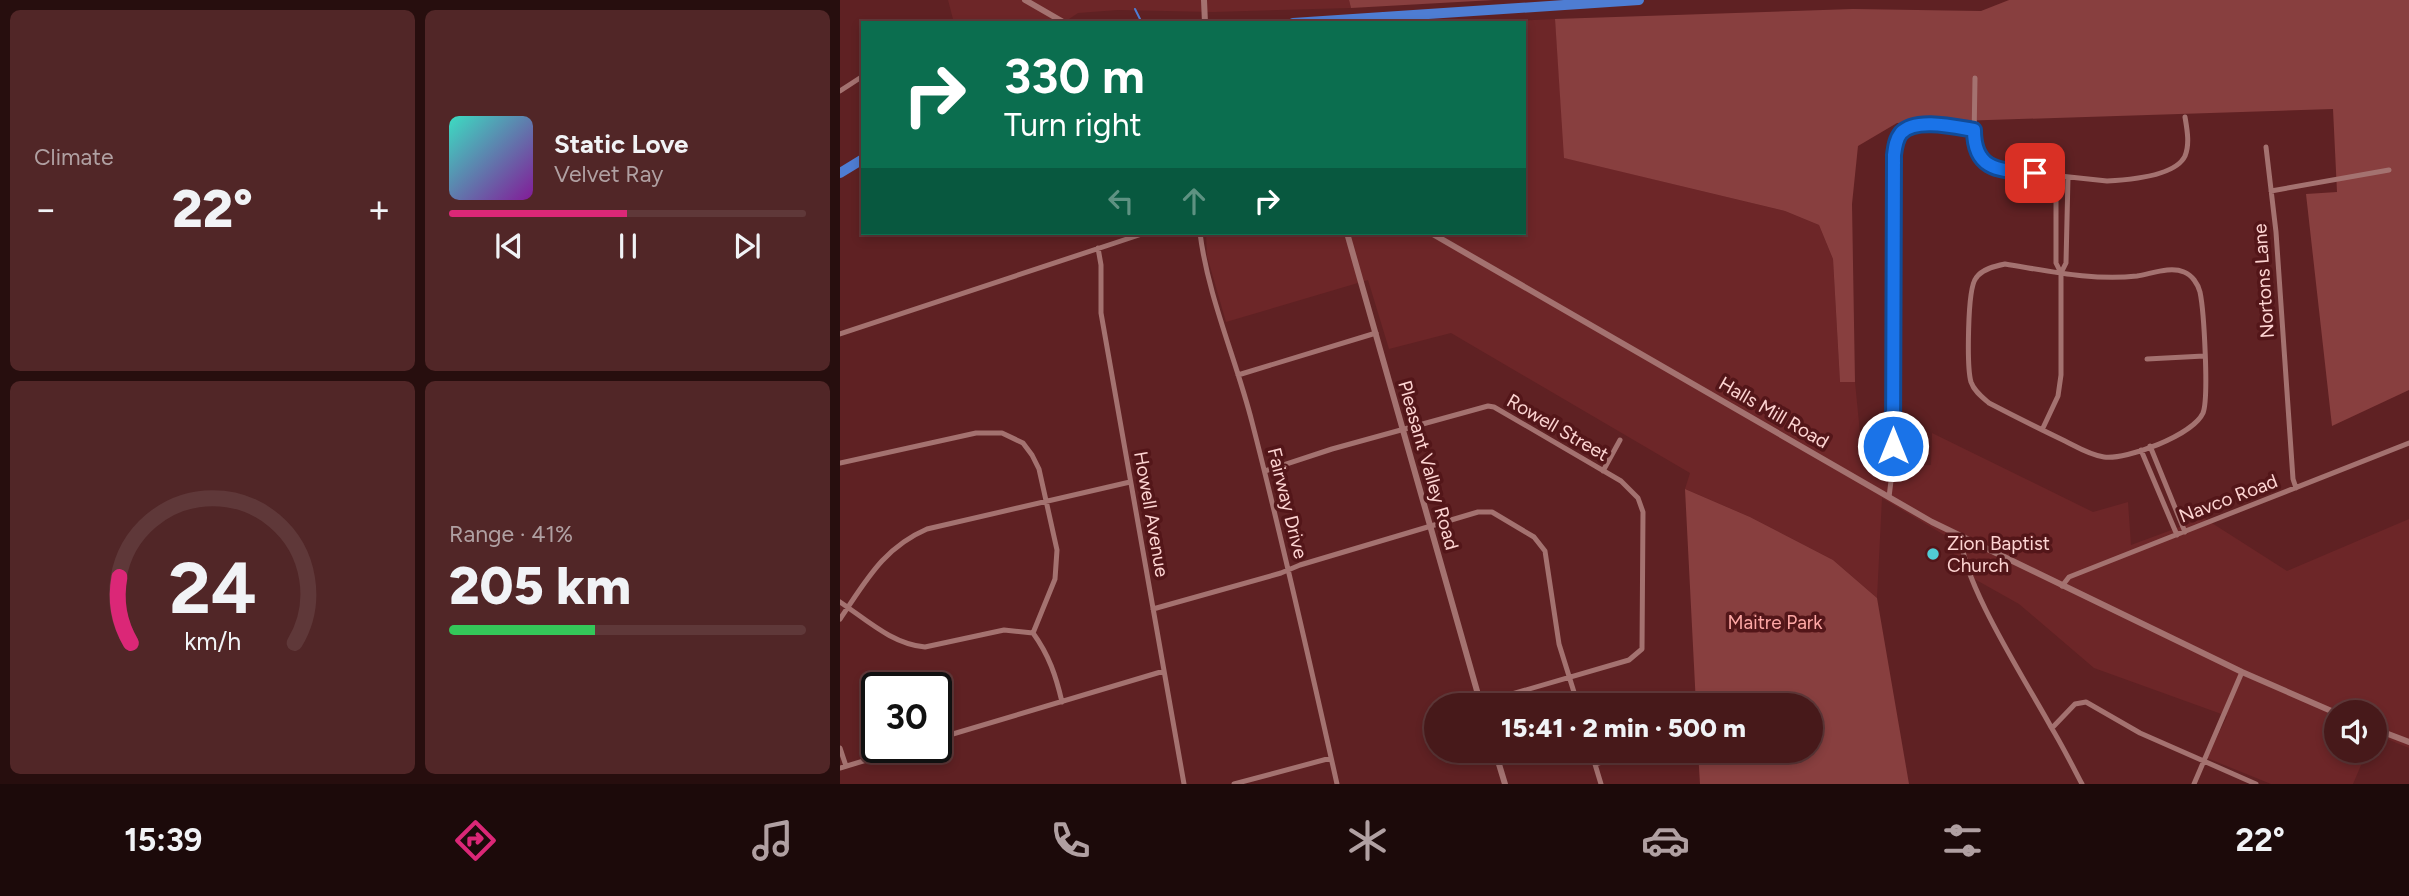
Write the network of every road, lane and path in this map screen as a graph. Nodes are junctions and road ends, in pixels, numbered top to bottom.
1 (1026, 0) edge
2 (1204, 0) edge
3 (1062, 21) edge
4 (1205, 21) edge
5 (861, 77) edge
6 (1975, 78) dead end
7 (840, 91) edge
8 (2185, 117) dead end
9 (1974, 130) junction
10 (2266, 147) dead end
11 (2389, 170) dead end
12 (2056, 176) junction
13 (2068, 177) junction
14 (2271, 191) junction
15 (2056, 228) junction
16 (2066, 228) junction
17 (1139, 235) edge
18 (1200, 235) edge
19 (1348, 235) edge
20 (1434, 235) edge
21 (1098, 248) junction
22 (2062, 273) junction
23 (1376, 333) junction
24 (840, 334) edge
25 (2204, 356) junction
26 (2147, 359) dead end
27 (1238, 374) junction
28 (1403, 429) junction
29 (2042, 430) junction
30 (1620, 440) dead end
31 (2409, 443) edge
32 (2150, 446) junction
33 (2141, 450) junction
34 (840, 463) edge
35 (1265, 471) junction
36 (1603, 471) junction
37 (1130, 482) junction
38 (2296, 488) junction
39 (1889, 498) junction
40 (1046, 502) junction
41 (1430, 526) junction
42 (2185, 532) junction
43 (2177, 535) junction
44 (1962, 537) junction
45 (1288, 570) junction
46 (2062, 586) junction
47 (840, 602) edge
48 (848, 608) junction
49 (1153, 609) junction
50 (840, 619) edge
51 (1033, 633) junction
52 (1164, 671) junction
53 (2242, 672) junction
54 (1569, 678) junction
55 (1478, 693) edge
56 (1518, 693) edge
57 (1574, 693) edge
58 (1062, 702) junction
59 (2324, 708) edge
60 (2052, 728) junction
61 (952, 734) edge
62 (2387, 734) edge
63 (2409, 742) edge
64 (840, 748) edge
65 (1331, 758) junction
66 (2203, 760) junction
67 (861, 762) edge
68 (1499, 763) edge
69 (1602, 763) edge
70 (1595, 765) joint
71 (843, 767) edge
72 (1184, 784) edge
73 (1234, 784) edge
74 (1338, 784) edge
75 (1505, 784) edge
76 (1601, 784) edge
77 (2082, 784) edge
78 (2194, 784) edge
79 (2256, 784) edge

1 - 3 street
2 - 4 street
5 - 7 street
6 - 9 street
8 - 13 street
9 - 12 street
9 - 39 street
10 - 14 street, Nortons Lane
11 - 14 street
12 - 13 street
12 - 15 street
13 - 16 street
14 - 38 street, Nortons Lane
15 - 16 street
15 - 22 street
16 - 22 street
17 - 21 street
18 - 27 street, Fairway Drive
19 - 23 street, Pleasant Valley Road
20 - 39 street, Halls Mill Road
21 - 24 street
21 - 37 street, Howell Avenue
22 - 25 street
22 - 29 street
22 - 29 street
23 - 27 street
23 - 28 street, Pleasant Valley Road
25 - 26 street
25 - 32 street
27 - 35 street, Fairway Drive
28 - 35 street, Rowell Street
28 - 36 street, Rowell Street
28 - 41 street, Pleasant Valley Road
29 - 33 street
30 - 36 street
31 - 38 street, Navco Road
32 - 33 street
32 - 42 street
33 - 43 street
34 - 40 street
35 - 45 street, Fairway Drive
36 - 54 street, Rowell Street
37 - 40 street
37 - 49 street, Howell Avenue
38 - 42 street, Navco Road
39 - 44 street, Halls Mill Road
40 - 48 street
40 - 51 street
41 - 45 street
41 - 54 street
41 - 55 street, Pleasant Valley Road
42 - 43 street, Navco Road
43 - 46 street, Navco Road
44 - 46 street, Halls Mill Road
44 - 60 street
45 - 49 street
45 - 65 street, Fairway Drive
46 - 53 street, Halls Mill Road
47 - 48 street
48 - 50 street
48 - 51 street
49 - 52 street, Howell Avenue
51 - 58 street
52 - 58 street
52 - 72 street, Howell Avenue
53 - 59 street, Halls Mill Road
53 - 66 street
54 - 56 street
54 - 57 street
58 - 61 street
60 - 66 street
60 - 77 street
62 - 63 street
64 - 71 street
65 - 73 street
65 - 74 street, Fairway Drive
66 - 78 street
66 - 79 street
67 - 71 street
68 - 75 street
69 - 70 street
70 - 76 street

